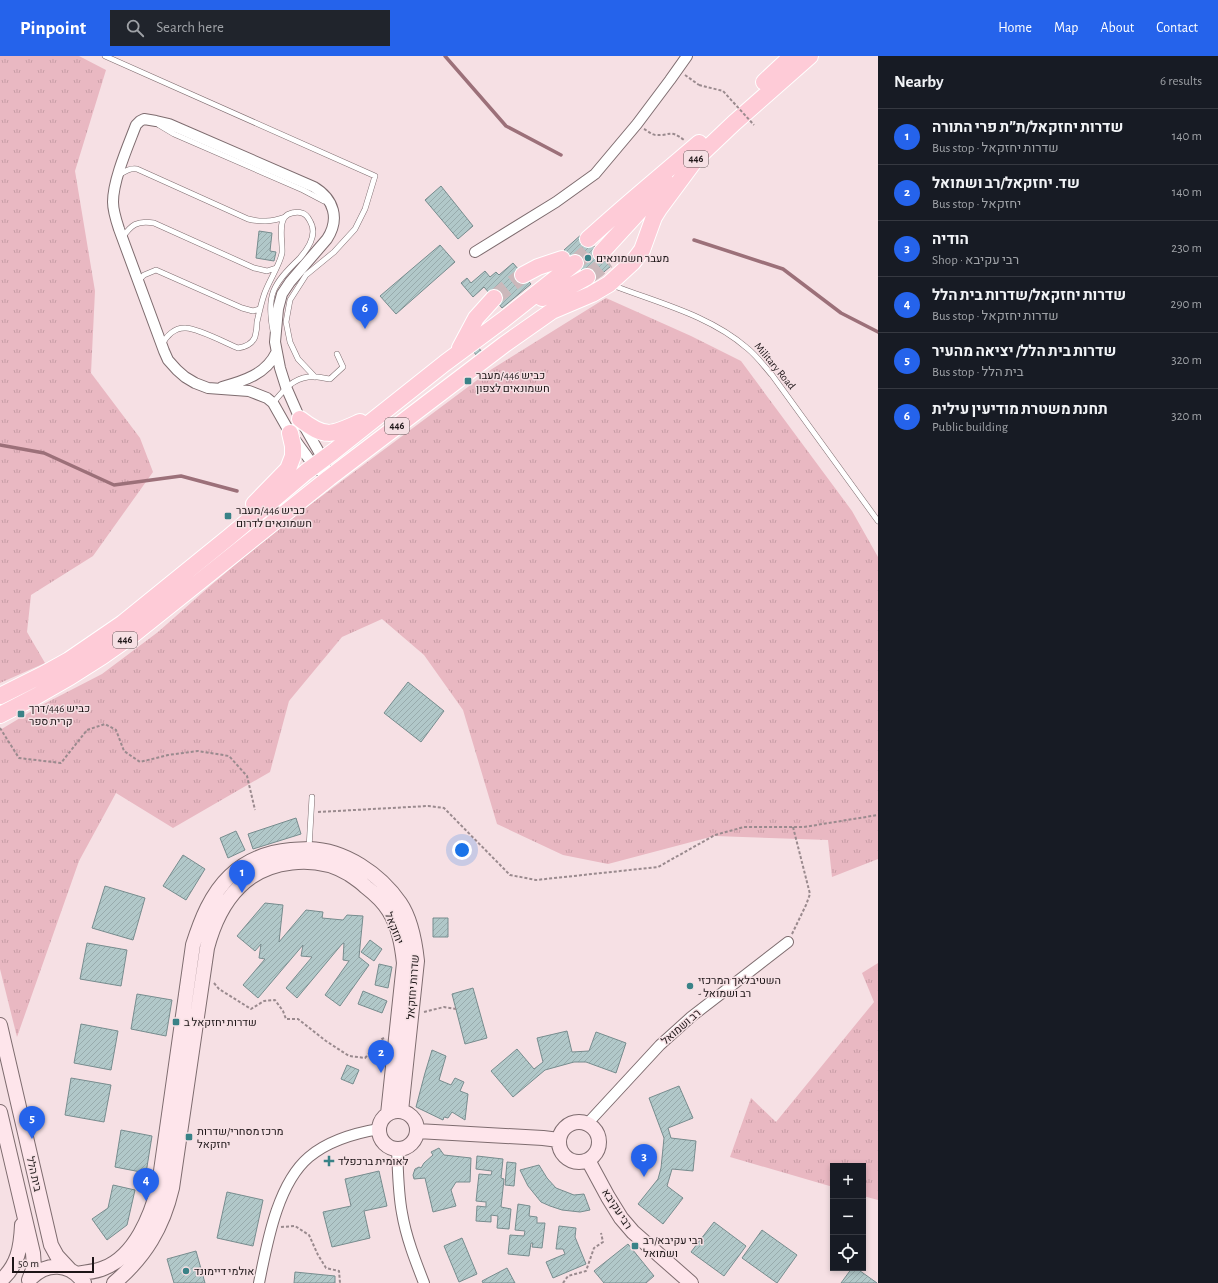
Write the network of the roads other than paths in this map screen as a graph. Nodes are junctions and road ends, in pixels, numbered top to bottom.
1 (105, 56) edge
2 (687, 56) edge
3 (792, 56) edge
4 (810, 56) edge
5 (704, 138) junction
6 (118, 176) junction
7 (284, 217) junction
8 (122, 238) junction
9 (475, 252) dead end
10 (575, 265) junction
11 (276, 268) junction
12 (523, 275) tunnel mouth
13 (138, 281) junction
14 (609, 284) junction
15 (494, 298) tunnel mouth
16 (260, 309) junction
17 (275, 342) junction
18 (162, 346) junction
19 (458, 352) junction
20 (276, 353) junction
21 (338, 354) dead end
22 (445, 363) junction
23 (315, 377) junction
24 (286, 387) junction
25 (215, 389) junction
26 (273, 403) junction
27 (385, 410) junction
28 (300, 419) junction
29 (290, 433) junction
30 (318, 462) junction
31 (329, 478) junction
32 (878, 521) edge
33 (206, 556) junction
34 (0, 696) edge
35 (0, 715) edge
36 (312, 797) dead end
37 (308, 856) junction
38 (788, 942) road end
39 (0, 1025) edge
40 (181, 1081) junction
41 (0, 1112) edge
42 (394, 1112) junction
43 (587, 1124) junction
44 (379, 1129) junction
45 (416, 1131) junction
46 (559, 1140) junction
47 (397, 1148) junction
48 (588, 1160) junction
49 (23, 1208) junction
50 (77, 1276) edge
51 (0, 1281) edge
52 (28, 1281) edge
53 (114, 1283) edge
54 (259, 1283) edge
55 (424, 1283) edge
56 (691, 1283) edge

1 - 23 lane
2 - 9 street
3 - 5 main road, 446
4 - 14 main road, 446
5 - 5 main road, 446
6 - 7 lane
6 - 8 street
6 - 17 street
7 - 11 lane
7 - 17 lane
8 - 11 lane
8 - 13 street
10 - 12 main road
10 - 19 main road, 446
10 - 22 main road, 446
10 - 22 main road, 446
11 - 16 lane
13 - 16 lane
13 - 18 street
14 - 31 main road, 446
14 - 32 lane, Military Road
15 - 19 main road, 446
16 - 18 lane
17 - 20 street
18 - 25 street
19 - 22 main road, 446
20 - 24 street
20 - 25 street
21 - 23 lane
22 - 27 main road, 446
23 - 24 lane
24 - 26 lane
24 - 28 street
25 - 26 street
26 - 29 street
27 - 28 main road
27 - 30 main road, 446
28 - 30 street
29 - 30 street
29 - 33 main road
30 - 31 street
30 - 33 main road, 446
31 - 35 main road, 446
33 - 34 main road, 446
36 - 37 lane
37 - 40 street, שדרות יחזקאל
37 - 40 street, שדרות יחזקאל
37 - 42 street, יחזקאל
37 - 42 street, שדרות יחזקאל
38 - 43 street, רב ושמואל
39 - 50 street, בית הלל
40 - 50 street, שדרות יחזקאל
40 - 53 street, שדרות יחזקאל
41 - 49 street, בית הלל
42 - 44 street
42 - 45 street
43 - 46 street
43 - 48 street
44 - 47 street
44 - 54 street
45 - 46 street
45 - 47 street
46 - 48 street
47 - 55 street
48 - 56 street, רבי עקיבא
49 - 51 street
49 - 52 street, בית הלל
50 - 52 street, שדרות יחזקאל

